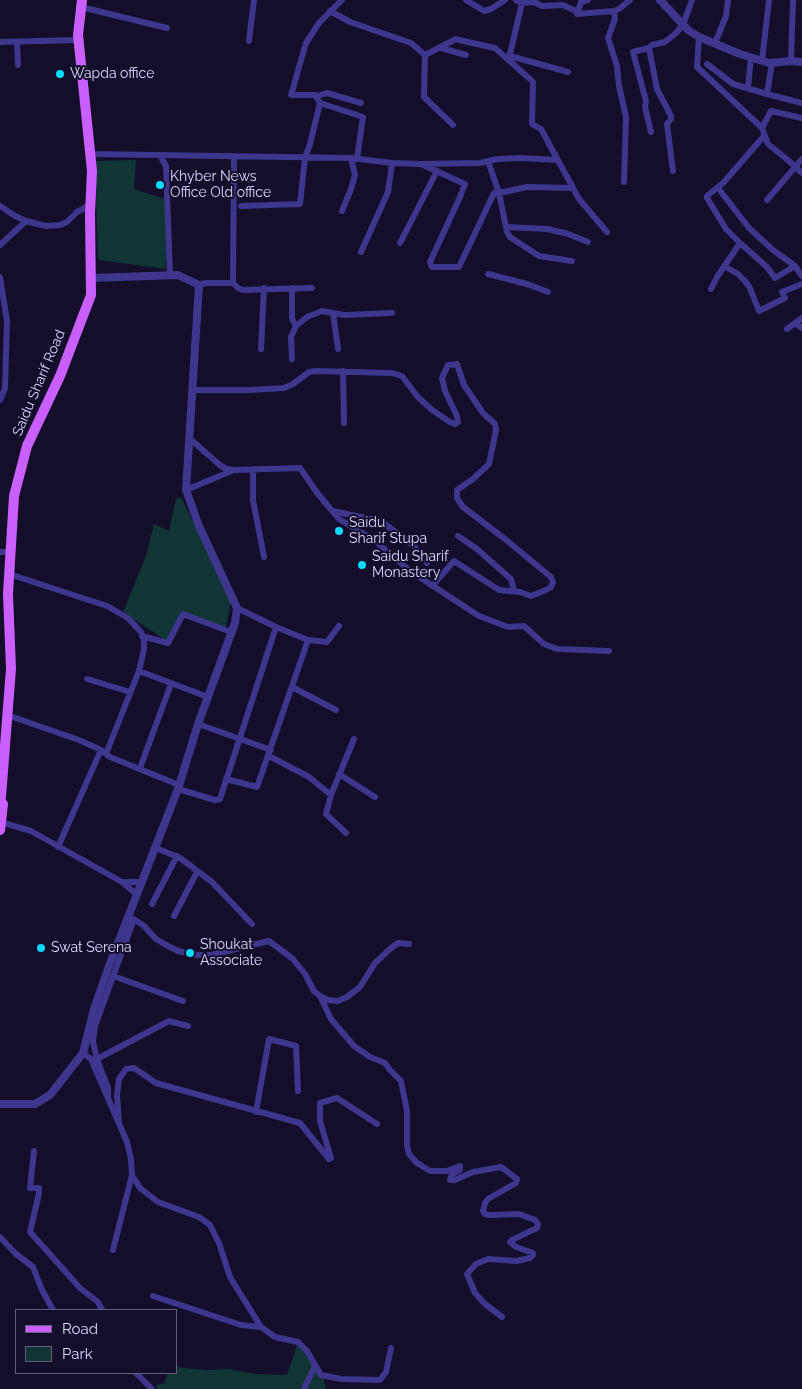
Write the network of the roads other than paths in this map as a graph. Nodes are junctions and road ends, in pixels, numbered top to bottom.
1 (254, 0) edge
2 (342, 0) edge
3 (466, 0) edge
4 (505, 0) edge
5 (516, 0) edge
6 (588, 0) edge
7 (630, 0) edge
8 (660, 0) edge
9 (692, 0) edge
10 (728, 0) edge
11 (769, 0) edge
12 (793, 0) edge
13 (522, 3) junction
14 (565, 3) edge
15 (82, 4) edge
16 (330, 11) junction
17 (614, 11) junction
18 (577, 14) dead end
19 (683, 25) junction
20 (167, 28) dead end
21 (699, 37) junction
22 (78, 40) junction
23 (248, 40) dead end
24 (0, 42) edge
25 (16, 42) junction
26 (715, 43) junction
27 (441, 48) junction
28 (649, 48) junction
29 (425, 55) junction
30 (466, 55) dead end
31 (751, 57) junction
32 (510, 58) junction
33 (762, 61) junction
34 (791, 61) junction
35 (772, 62) junction
36 (802, 62) edge
37 (707, 64) dead end
38 (18, 65) dead end
39 (568, 72) dead end
40 (748, 87) junction
41 (768, 94) junction
42 (318, 99) junction
43 (361, 103) dead end
44 (802, 104) edge
45 (802, 118) edge
46 (453, 125) dead end
47 (762, 128) junction
48 (651, 132) dead end
49 (764, 136) junction
50 (90, 154) junction
51 (160, 155) junction
52 (234, 157) junction
53 (305, 158) junction
54 (354, 159) junction
55 (802, 159) edge
56 (558, 160) junction
57 (488, 161) junction
58 (392, 163) junction
59 (420, 164) junction
60 (796, 167) junction
61 (437, 171) junction
62 (673, 171) dead end
63 (802, 173) edge
64 (624, 182) dead end
65 (573, 188) junction
66 (718, 188) junction
67 (499, 193) junction
68 (767, 200) dead end
69 (0, 205) edge
70 (90, 205) junction
71 (241, 206) dead end
72 (342, 211) dead end
73 (26, 221) junction
74 (506, 227) junction
75 (607, 232) dead end
76 (400, 242) dead end
77 (588, 242) dead end
78 (740, 243) junction
79 (0, 245) edge
80 (362, 252) dead end
81 (572, 261) dead end
82 (724, 266) junction
83 (795, 266) junction
84 (488, 274) dead end
85 (170, 275) junction
86 (802, 276) edge
87 (0, 277) edge
88 (91, 278) junction
89 (233, 283) junction
90 (802, 284) edge
91 (199, 286) junction
92 (264, 288) junction
93 (292, 288) junction
94 (312, 288) dead end
95 (711, 289) dead end
96 (548, 292) dead end
97 (392, 312) dead end
98 (333, 313) junction
99 (802, 318) edge
100 (796, 323) junction
101 (296, 326) junction
102 (802, 328) edge
103 (787, 329) dead end
104 (261, 349) dead end
105 (338, 349) dead end
106 (292, 359) dead end
107 (343, 371) junction
108 (194, 390) junction
109 (0, 400) edge
110 (344, 423) dead end
111 (189, 438) junction
112 (253, 469) junction
113 (234, 470) junction
114 (186, 490) junction
115 (332, 512) junction
116 (458, 536) dead end
117 (5, 552) edge
118 (264, 557) dead end
119 (428, 563) dead end
120 (9, 574) junction
121 (432, 586) junction
122 (514, 591) junction
123 (236, 608) junction
124 (339, 626) dead end
125 (276, 627) junction
126 (231, 632) junction
127 (142, 636) junction
128 (308, 640) junction
129 (609, 651) dead end
130 (139, 671) junction
131 (87, 679) dead end
132 (171, 684) junction
133 (292, 687) junction
134 (130, 692) junction
135 (208, 697) junction
136 (336, 710) dead end
137 (7, 715) junction
138 (198, 724) junction
139 (240, 739) junction
140 (354, 739) dead end
141 (7, 740) junction
142 (104, 752) junction
143 (270, 753) junction
144 (140, 768) junction
145 (340, 774) junction
146 (226, 779) junction
147 (179, 786) junction
148 (331, 795) junction
149 (375, 797) dead end
150 (0, 809) edge
151 (1, 825) edge
152 (346, 833) dead end
153 (58, 847) junction
154 (156, 848) junction
155 (176, 856) junction
156 (198, 872) junction
157 (122, 882) junction
158 (142, 882) junction
159 (136, 894) junction
160 (152, 904) dead end
161 (174, 916) dead end
162 (131, 917) junction
163 (252, 924) dead end
164 (409, 944) dead end
165 (113, 976) junction
166 (320, 996) junction
167 (183, 1001) dead end
168 (188, 1026) dead end
169 (83, 1053) junction
170 (97, 1059) junction
171 (298, 1091) dead end
172 (108, 1098) junction
173 (0, 1104) edge
174 (256, 1112) junction
175 (119, 1123) junction
176 (377, 1124) dead end
177 (34, 1151) dead end
178 (132, 1175) junction
179 (0, 1237) edge
180 (113, 1250) dead end
181 (153, 1296) dead end
182 (52, 1309) edge
183 (102, 1309) edge
184 (502, 1317) dead end
185 (261, 1327) junction
186 (391, 1348) dead end
187 (314, 1364) junction
188 (137, 1374) edge
189 (152, 1389) edge
190 (304, 1389) edge

1 - 23 street
2 - 16 street
3 - 4 street
5 - 13 street
6 - 14 street
7 - 17 street
8 - 19 street
9 - 19 street
10 - 26 street
11 - 33 street
12 - 34 street
13 - 14 street
13 - 32 street
15 - 20 street
15 - 22 main road, Saidu Sharif Road
16 - 29 street
16 - 42 street
17 - 18 street
17 - 64 street
19 - 21 street
19 - 28 street
21 - 26 street
21 - 47 street
22 - 25 street
22 - 50 main road, Saidu Sharif Road
24 - 25 street
25 - 38 street
26 - 31 street
27 - 29 street
27 - 30 street
27 - 32 street
28 - 48 street
28 - 62 street
29 - 46 street
31 - 33 street
31 - 40 street
32 - 39 street
32 - 56 street
33 - 35 street
34 - 35 street
34 - 36 street
35 - 41 street
37 - 40 street
40 - 41 street
41 - 44 street
42 - 43 street
42 - 53 street
42 - 54 street
45 - 47 street
47 - 49 street
49 - 60 street
49 - 66 street
50 - 51 street
50 - 70 main road, Saidu Sharif Road
51 - 52 street
51 - 85 street
52 - 53 street
52 - 89 street
53 - 54 street
53 - 71 street
54 - 58 street
54 - 72 street
55 - 60 street
56 - 57 street
56 - 65 street
57 - 59 street
57 - 67 street
58 - 59 street
58 - 80 street
59 - 61 street
60 - 63 street
60 - 68 street
61 - 67 street
61 - 76 street
65 - 67 street
65 - 75 street
66 - 78 street
66 - 83 street
67 - 74 street
69 - 73 street
70 - 73 street
70 - 88 main road, Saidu Sharif Road
73 - 79 street
74 - 77 street
74 - 81 street
78 - 82 street
78 - 83 street
82 - 90 street
82 - 95 street
83 - 86 street
84 - 96 street
85 - 88 street
85 - 91 street
87 - 109 street
88 - 117 main road, Saidu Sharif Road
89 - 91 street
89 - 92 street
91 - 108 street
92 - 93 street
92 - 104 street
93 - 94 street
93 - 101 street
97 - 98 street
98 - 101 street
98 - 105 street
99 - 100 street
100 - 102 street
100 - 103 street
101 - 106 street
107 - 108 street
107 - 110 street
107 - 122 street
108 - 111 street
111 - 113 street
111 - 114 street
112 - 113 street
112 - 115 street
112 - 118 street
113 - 114 street
114 - 123 street
115 - 119 street
115 - 121 street
116 - 122 street
117 - 120 main road, Saidu Sharif Road
120 - 127 street
120 - 137 main road, Saidu Sharif Road
121 - 122 street
121 - 129 street
123 - 125 street
123 - 126 street
124 - 128 street
125 - 128 street
125 - 139 street
126 - 127 street
126 - 135 street
127 - 130 street
128 - 133 street
130 - 132 street
130 - 134 street
131 - 134 street
132 - 135 street
132 - 144 street
133 - 136 street
133 - 143 street
134 - 142 street
135 - 138 street
137 - 141 main road, Saidu Sharif Road
137 - 142 street
138 - 139 street
138 - 147 street
139 - 143 street
139 - 146 street
140 - 145 street
141 - 150 main road, Saidu Sharif Road
141 - 151 main road
142 - 144 street
142 - 153 street
143 - 146 street
143 - 148 street
144 - 147 street
145 - 148 street
145 - 149 street
146 - 147 street
147 - 154 street
148 - 152 street
151 - 153 street
153 - 157 street
154 - 155 street
154 - 158 street
155 - 156 street
155 - 160 street
156 - 161 street
156 - 163 street
157 - 158 street
157 - 159 street
158 - 159 street
159 - 162 street
162 - 165 street
162 - 166 street
162 - 169 street
164 - 166 street
165 - 167 street
165 - 170 street
166 - 184 street
168 - 170 street
169 - 172 street
169 - 173 street
170 - 172 street
171 - 174 street
172 - 175 street
174 - 175 street
174 - 176 street
175 - 178 street
177 - 183 street
178 - 180 street
178 - 185 street
179 - 182 street
181 - 185 street
185 - 187 street
186 - 187 street
187 - 190 street
188 - 189 street

